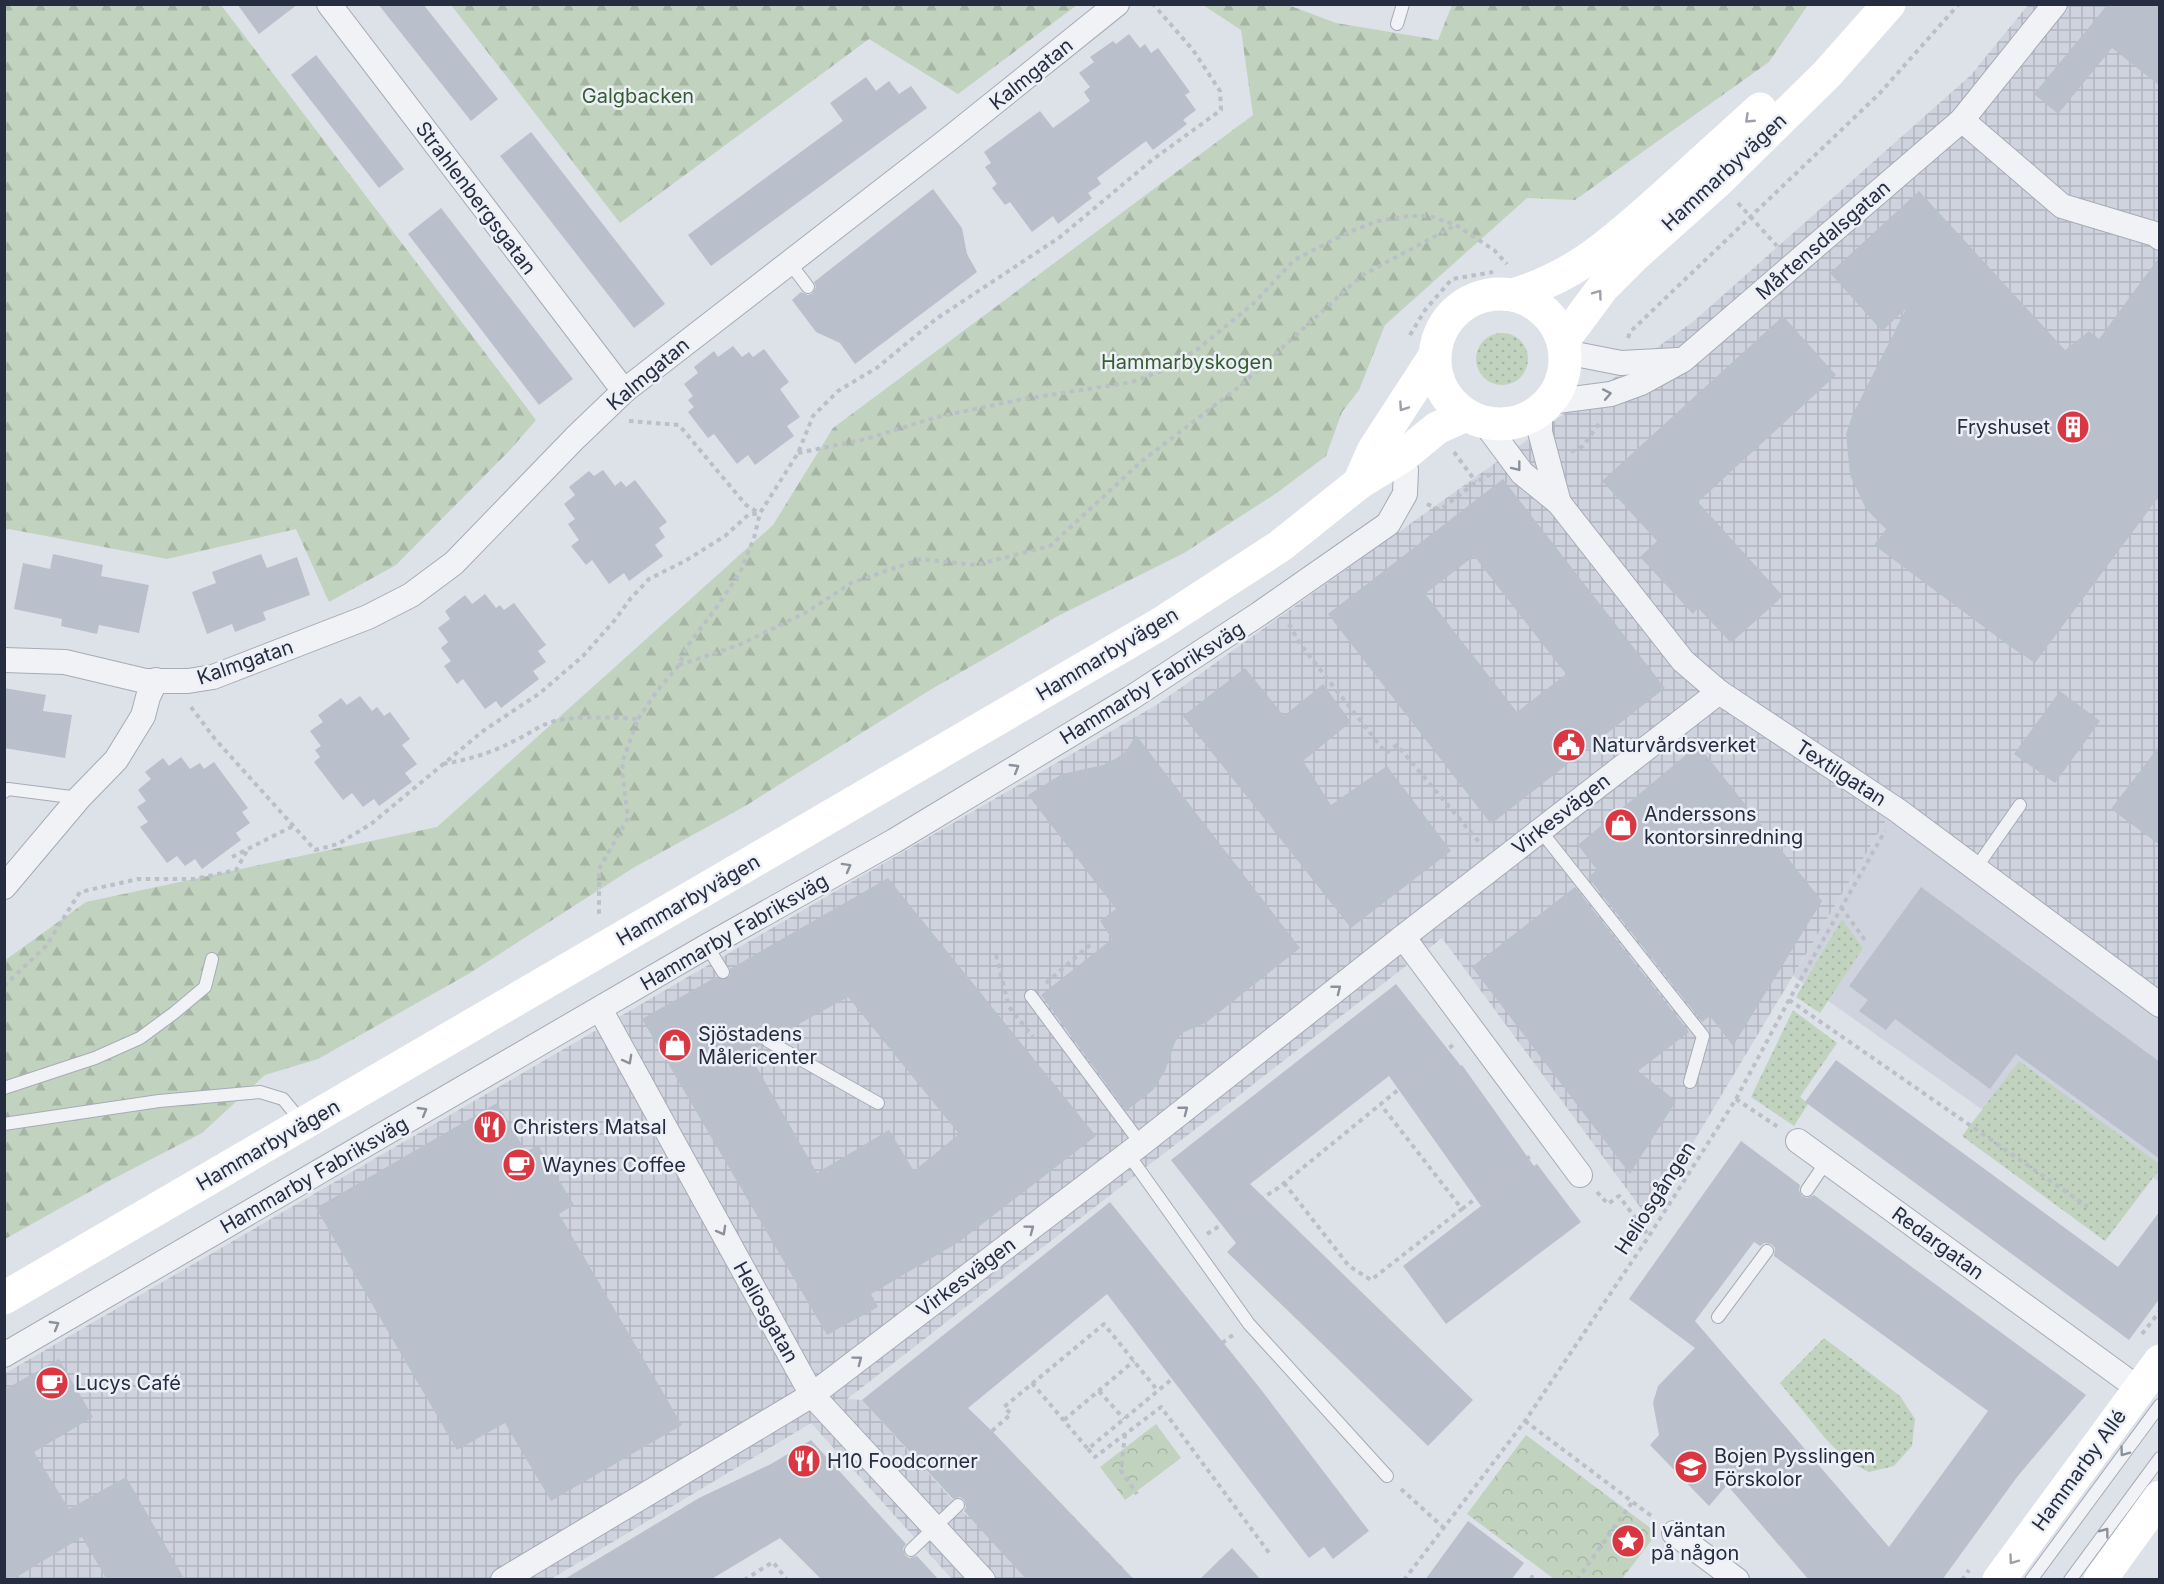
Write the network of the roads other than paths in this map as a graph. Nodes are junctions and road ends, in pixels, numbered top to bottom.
1 (329, 4) edge
2 (1117, 4) edge
3 (1403, 4) edge
4 (1865, 4) edge
5 (1889, 4) edge
6 (2055, 4) edge
7 (1397, 24) dead end
8 (1962, 120) junction
9 (2160, 238) edge
10 (789, 262) junction
11 (1506, 276) junction
12 (808, 287) dead end
13 (1564, 347) junction
14 (1434, 357) junction
15 (1683, 360) junction
16 (624, 391) junction
17 (1544, 406) junction
18 (1475, 419) junction
19 (1403, 456) junction
20 (1359, 483) junction
21 (1559, 503) junction
22 (4, 660) edge
23 (152, 689) junction
24 (1719, 692) junction
25 (4, 792) edge
26 (79, 798) junction
27 (2020, 805) dead end
28 (1540, 830) junction
29 (1976, 868) junction
30 (4, 887) edge
31 (1403, 937) junction
32 (706, 946) junction
33 (212, 959) dead end
34 (723, 972) dead end
35 (1031, 996) road end
36 (2160, 1005) edge
37 (600, 1009) junction
38 (768, 1041) dead end
39 (1690, 1082) dead end
40 (4, 1088) edge
41 (878, 1103) dead end
42 (4, 1124) edge
43 (304, 1124) junction
44 (1798, 1141) road end
45 (1134, 1149) junction
46 (1826, 1162) junction
47 (1580, 1175) dead end
48 (1807, 1190) dead end
49 (1767, 1251) dead end
50 (4, 1298) edge
51 (1718, 1317) dead end
52 (4, 1355) edge
53 (2160, 1361) edge
54 (812, 1395) junction
55 (2149, 1397) edge
56 (2160, 1458) edge
57 (1387, 1476) dead end
58 (2160, 1497) edge
59 (958, 1505) dead end
60 (935, 1527) junction
61 (1674, 1533) road end
62 (911, 1550) dead end
63 (503, 1580) edge
64 (983, 1580) edge
65 (1737, 1580) edge
66 (1999, 1580) edge
67 (2031, 1580) edge
68 (2070, 1580) edge
69 (2100, 1580) edge

1 - 16 street, Strahlenbergsgatan
2 - 10 street, Kalmgatan
3 - 7 lane
4 -> 11 main road, Hammarbyvägen
13 -> 5 main road, Hammarbyvägen
6 - 8 street, Mårtensdalsgatan
8 - 9 street
8 - 15 street, Mårtensdalsgatan
10 - 12 lane
10 - 16 street, Kalmgatan
11 - 13 main road, Hammarbyvägen
11 - 14 main road, Hammarbyvägen
13 - 15 street
13 - 17 main road, Hammarbyvägen
14 - 18 main road, Hammarbyvägen
14 -> 20 main road, Hammarbyvägen
17 -> 15 street, Mårtensdalsgatan
16 - 23 street, Kalmgatan
17 - 18 main road, Hammarbyvägen
17 - 21 street, Textilgatan
18 - 19 main road, Hammarbyvägen
18 -> 21 street, Textilgatan
19 - 20 main road, Hammarbyvägen
32 -> 19 street, Hammarby Fabriksväg
20 - 43 main road, Hammarbyvägen
21 - 24 street, Textilgatan
22 - 23 street, Kalmgatan
23 - 26 street
24 - 28 street, Virkesvägen
24 - 29 street, Textilgatan
25 - 26 lane
26 - 30 street
27 - 29 lane
28 - 31 street, Virkesvägen
28 - 39 lane
29 - 36 street, Textilgatan
45 -> 31 street, Virkesvägen
31 - 47 street
32 - 34 lane
32 - 37 street, Hammarby Fabriksväg
33 - 40 lane
35 - 45 lane
52 -> 37 street, Hammarby Fabriksväg
37 -> 54 street, Heliosgatan
38 - 41 lane
42 - 43 lane
43 - 50 main road, Hammarbyvägen
44 - 46 street, Redargatan
54 -> 45 street, Virkesvägen
45 - 57 lane
46 - 48 lane
46 - 55 street, Redargatan
49 - 51 lane
53 - 55 main road, Hammarby Allé
54 - 60 street, Heliosgatan
54 - 63 street, Virkesvägen
55 -> 66 main road, Hammarby Allé
55 -> 67 lane
68 -> 56 lane
58 - 69 main road
59 - 60 lane
60 - 62 lane
60 - 64 street, Heliosgatan
61 - 65 street

